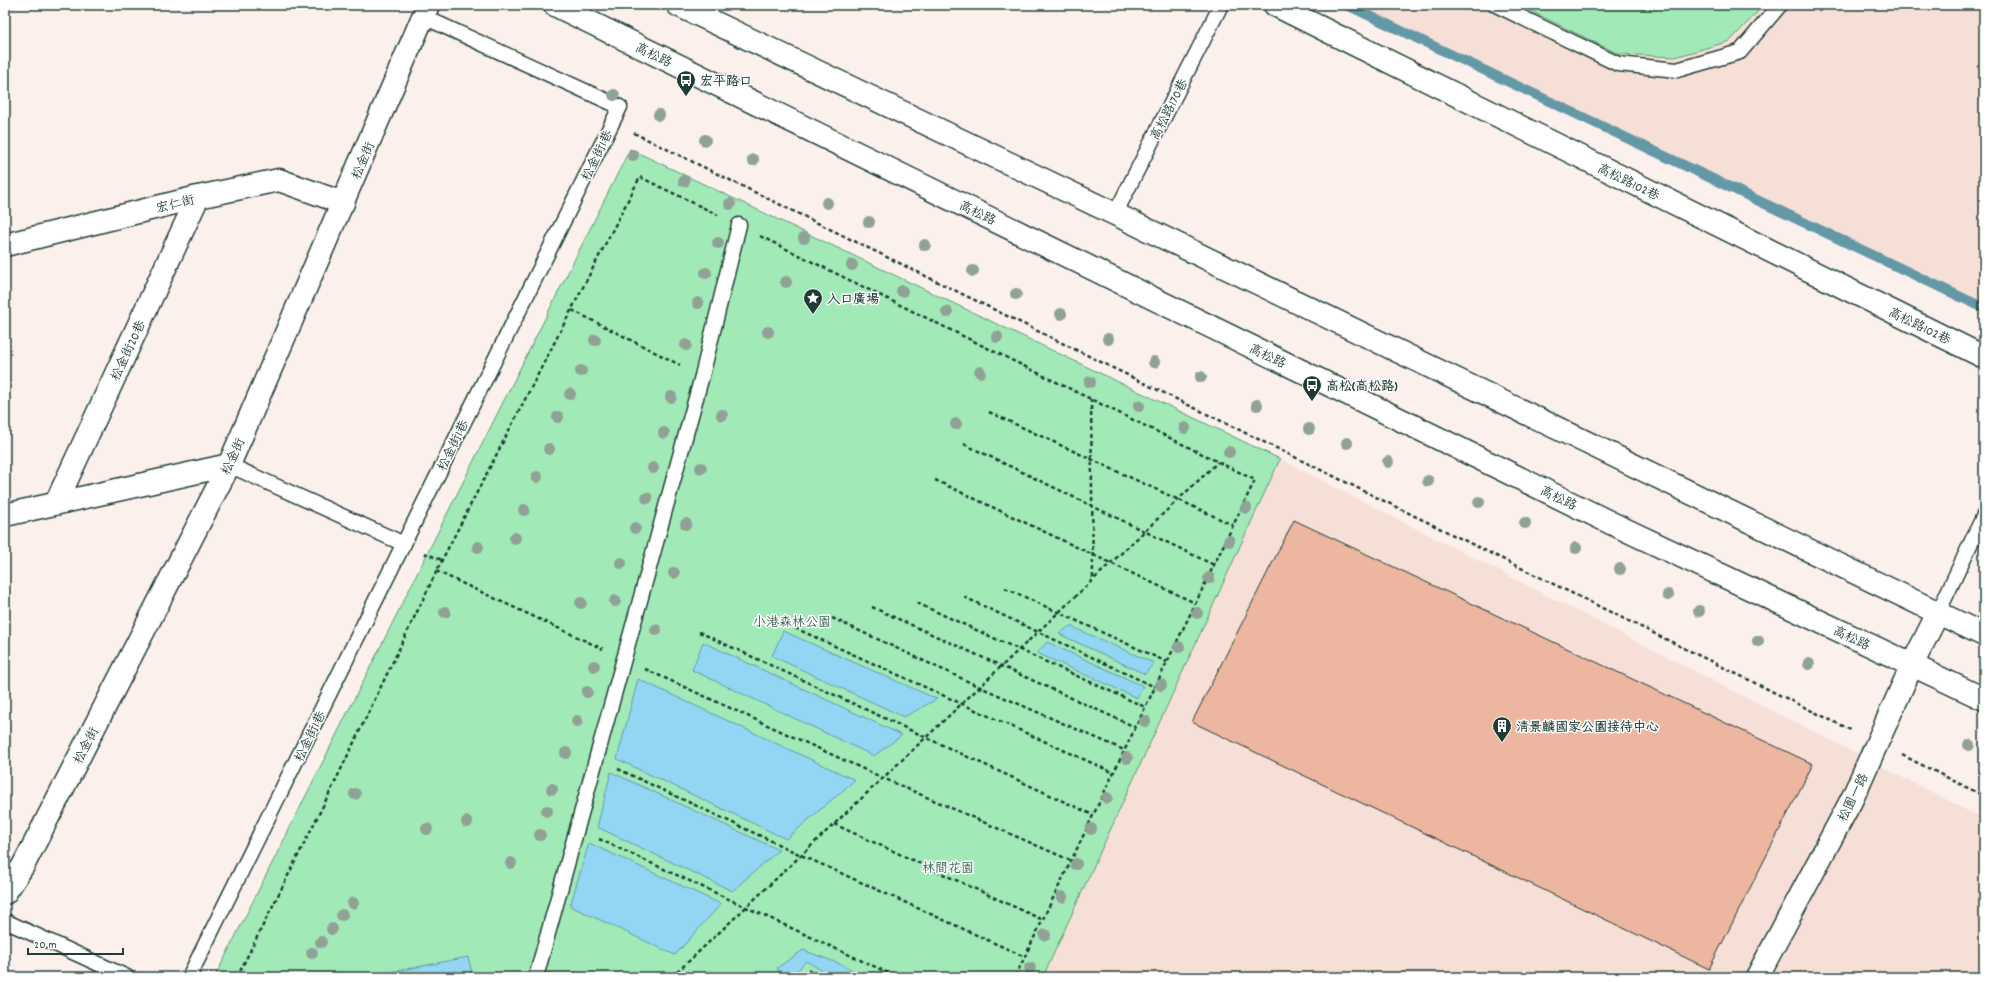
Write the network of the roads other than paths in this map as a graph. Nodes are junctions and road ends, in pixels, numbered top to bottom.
1 (555, 5) edge
2 (678, 5) edge
3 (1221, 5) edge
4 (1275, 5) edge
5 (1496, 5) edge
6 (1780, 5) edge
7 (426, 11) edge
8 (198, 197) junction
9 (343, 203) junction
10 (1115, 214) junction
11 (739, 225) road end
12 (5, 245) edge
13 (1984, 357) edge
14 (229, 465) junction
15 (56, 503) junction
16 (5, 515) edge
17 (1984, 515) edge
18 (404, 544) junction
19 (1938, 613) junction
20 (1984, 635) edge
21 (1912, 665) junction
22 (1984, 699) edge
23 (5, 893) edge
24 (5, 922) edge
25 (127, 977) edge
26 (189, 977) edge
27 (536, 977) edge
28 (1757, 977) edge

1 - 21 street, 高松路
2 - 10 street
3 - 10 lane, 高松路170巷
4 - 13 street, 高松路102巷
5 - 6 lane
7 - 9 street, 松金街
7 - 18 lane, 松金街1巷
8 - 9 street, 宏仁街
8 - 12 street, 宏仁街
8 - 15 street, 松金街20巷
9 - 14 street, 松金街
10 - 19 street
11 - 27 lane
14 - 15 street
14 - 18 lane
14 - 23 street, 松金街
15 - 16 street
17 - 19 lane
18 - 26 lane, 松金街1巷
19 - 20 street
19 - 21 street, 松園一路
21 - 22 street, 高松路
21 - 28 street, 松園一路
24 - 25 lane

